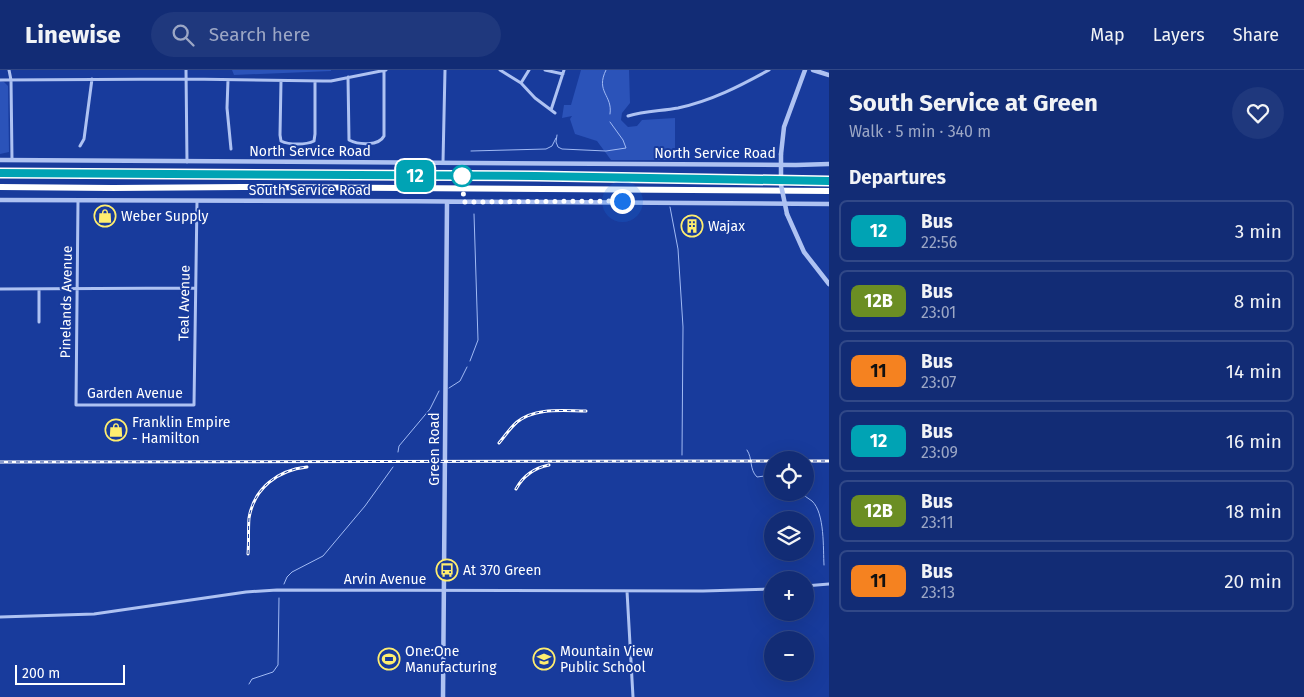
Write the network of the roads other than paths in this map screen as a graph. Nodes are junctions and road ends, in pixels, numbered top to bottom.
1 (9, 70) edge
2 (186, 70) edge
3 (384, 70) edge
4 (445, 70) edge
5 (500, 70) edge
6 (529, 70) edge
7 (545, 70) edge
8 (769, 70) edge
9 (805, 70) edge
10 (813, 70) edge
11 (564, 72) edge
12 (829, 75) edge
13 (348, 77) junction
14 (186, 79) junction
15 (0, 80) edge
16 (11, 80) junction
17 (92, 80) junction
18 (228, 80) junction
19 (281, 81) junction
20 (315, 81) junction
21 (521, 83) junction
22 (551, 110) junction
23 (555, 113) dead end
24 (628, 116) dead end
25 (80, 146) dead end
26 (231, 149) dead end
27 (0, 160) edge
28 (12, 160) junction
29 (187, 162) junction
30 (443, 162) junction
31 (829, 164) edge
32 (0, 173) edge
33 (829, 181) edge
34 (0, 187) edge
35 (829, 191) edge
36 (0, 200) edge
37 (78, 201) junction
38 (197, 201) junction
39 (447, 202) junction
40 (829, 204) edge
41 (829, 284) edge
42 (195, 288) junction
43 (0, 289) edge
44 (39, 289) junction
45 (78, 289) junction
46 (40, 322) dead end
47 (76, 405) joint
48 (194, 405) joint
49 (829, 584) edge
50 (814, 585) edge
51 (764, 589) edge
52 (444, 591) junction
53 (627, 591) junction
54 (0, 616) edge
55 (443, 697) edge
56 (633, 697) edge

1 - 16 street
2 - 14 street
3 - 13 street
3 - 13 street
4 - 30 street
5 - 21 street
6 - 21 street
7 - 11 street
8 - 24 street
9 - 41 street, bridge
10 - 12 street
11 - 22 street
13 - 20 street
14 - 17 street
14 - 18 street
14 - 29 street
15 - 16 street
16 - 17 street
16 - 28 street
17 - 25 street
18 - 19 street
18 - 26 street
19 - 20 street
19 - 20 street
21 - 22 street
22 - 23 street
27 - 28 street, North Service Road
28 - 29 street, North Service Road
29 - 30 street, North Service Road
30 - 31 street, North Service Road
32 - 33 highway
34 - 35 highway
36 - 37 street, South Service Road
37 - 38 street, South Service Road
37 - 45 street, Pinelands Avenue
38 - 39 street, South Service Road
38 - 42 street, Teal Avenue
39 - 40 street, South Service Road
39 - 52 street, Green Road
42 - 45 street
42 - 48 street, Teal Avenue
43 - 44 street
44 - 45 street
44 - 46 street
45 - 47 street, Pinelands Avenue
47 - 48 street, Garden Avenue
49 - 50 street
51 - 53 street, Arvin Avenue
52 - 53 street, Arvin Avenue
52 - 54 street, Arvin Avenue
52 - 55 street, Green Road
53 - 56 street

